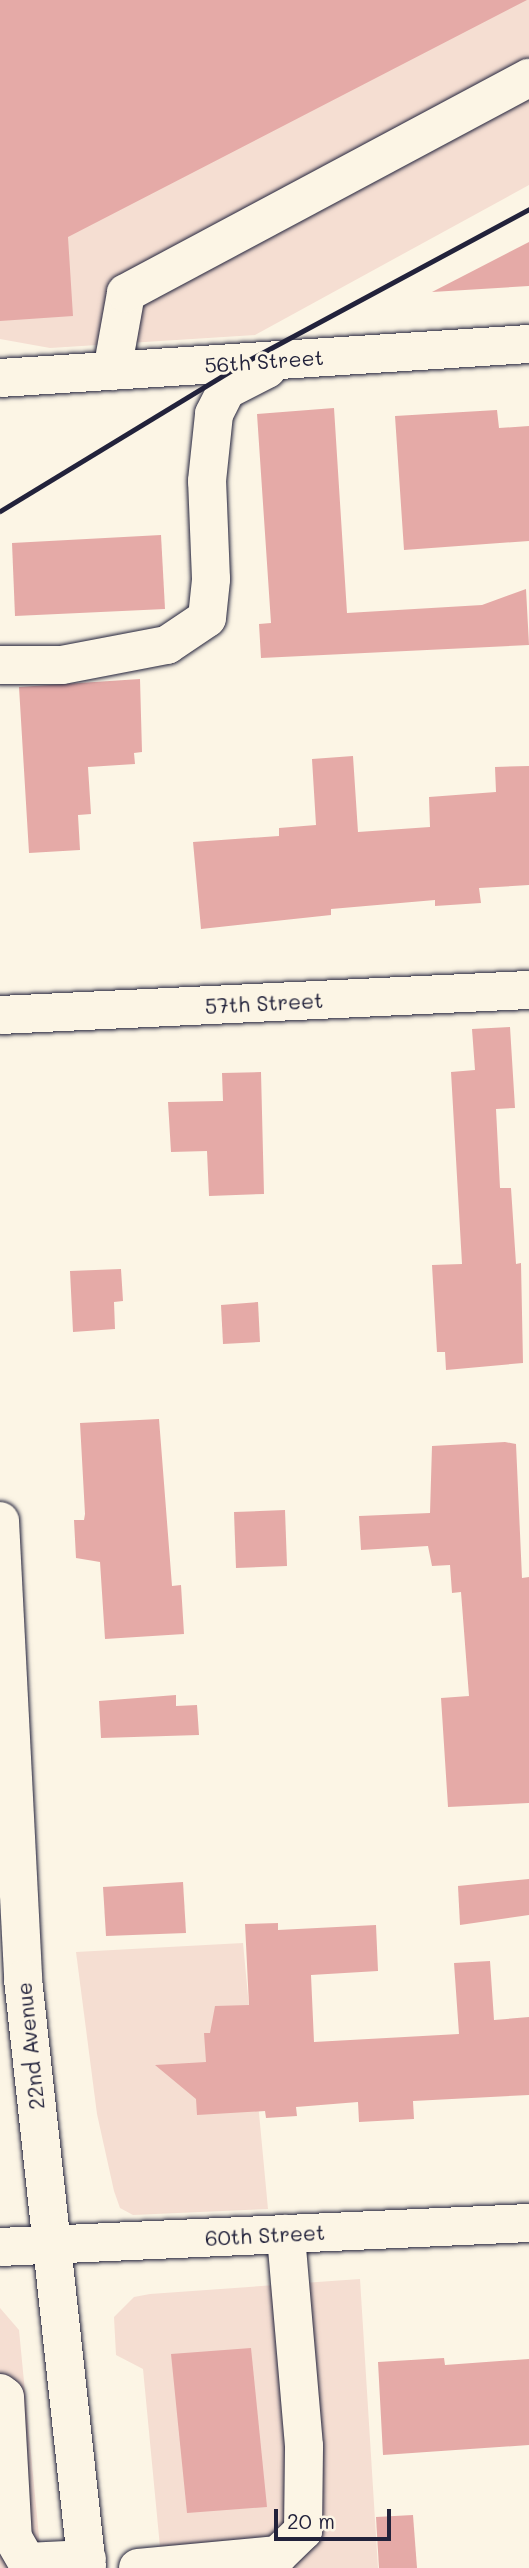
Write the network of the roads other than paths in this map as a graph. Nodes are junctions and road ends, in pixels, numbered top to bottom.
1 (529, 78) edge
2 (529, 344) edge
3 (269, 361) junction
4 (111, 371) junction
5 (0, 379) edge
6 (0, 665) edge
7 (529, 990) edge
8 (0, 1015) edge
9 (0, 1521) edge
10 (9, 1895) edge
11 (529, 2223) edge
12 (286, 2234) junction
13 (50, 2245) junction
14 (0, 2247) edge
15 (0, 2393) edge
16 (87, 2564) edge
17 (138, 2568) edge

1 - 4 street
2 - 3 street, 56th Street
3 - 4 street, 56th Street
3 - 6 street
4 - 5 street, 56th Street
7 - 8 street, 57th Street
9 - 10 street, 22nd Avenue
10 - 13 street, 22nd Avenue
11 - 12 street, 60th Street
12 - 13 street, 60th Street
12 - 17 street
13 - 14 street, 60th Street
13 - 16 street, 22nd Avenue
15 - 16 street

